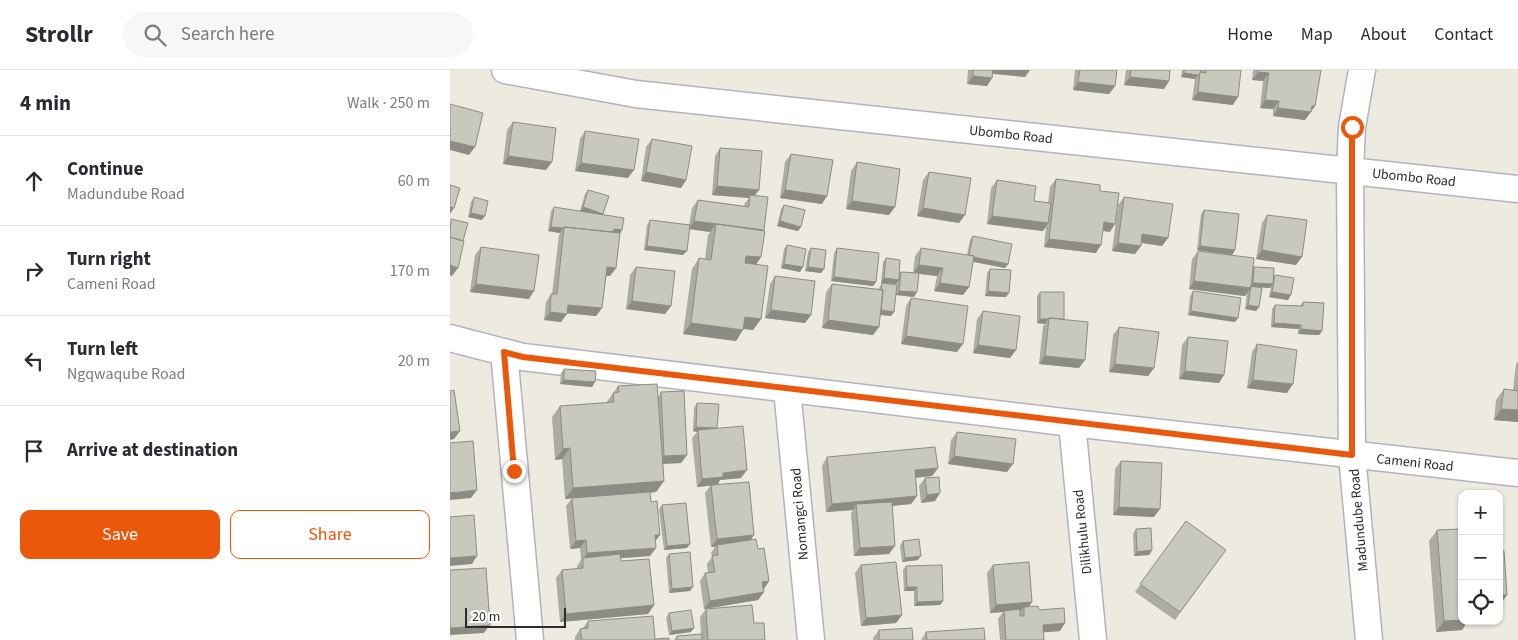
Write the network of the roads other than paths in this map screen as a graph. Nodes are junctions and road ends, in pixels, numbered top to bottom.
1 (505, 70) edge
2 (1362, 70) edge
3 (1350, 170) junction
4 (1518, 188) edge
5 (450, 338) edge
6 (504, 352) junction
7 (787, 389) junction
8 (1072, 423) junction
9 (1352, 455) junction
10 (1518, 473) edge
11 (530, 640) edge
12 (811, 640) edge
13 (1093, 640) edge
14 (1369, 640) edge

1 - 3 street, Ubombo Road
2 - 3 street, Madundube Road
3 - 4 street, Ubombo Road
3 - 9 street, Madundube Road
5 - 6 street, Cameni Road
6 - 7 street, Cameni Road
6 - 11 street
7 - 8 street, Cameni Road
7 - 12 street, Nomangci Road
8 - 9 street, Cameni Road
8 - 13 street, Dilikhulu Road
9 - 10 street, Cameni Road
9 - 14 street, Madundube Road

